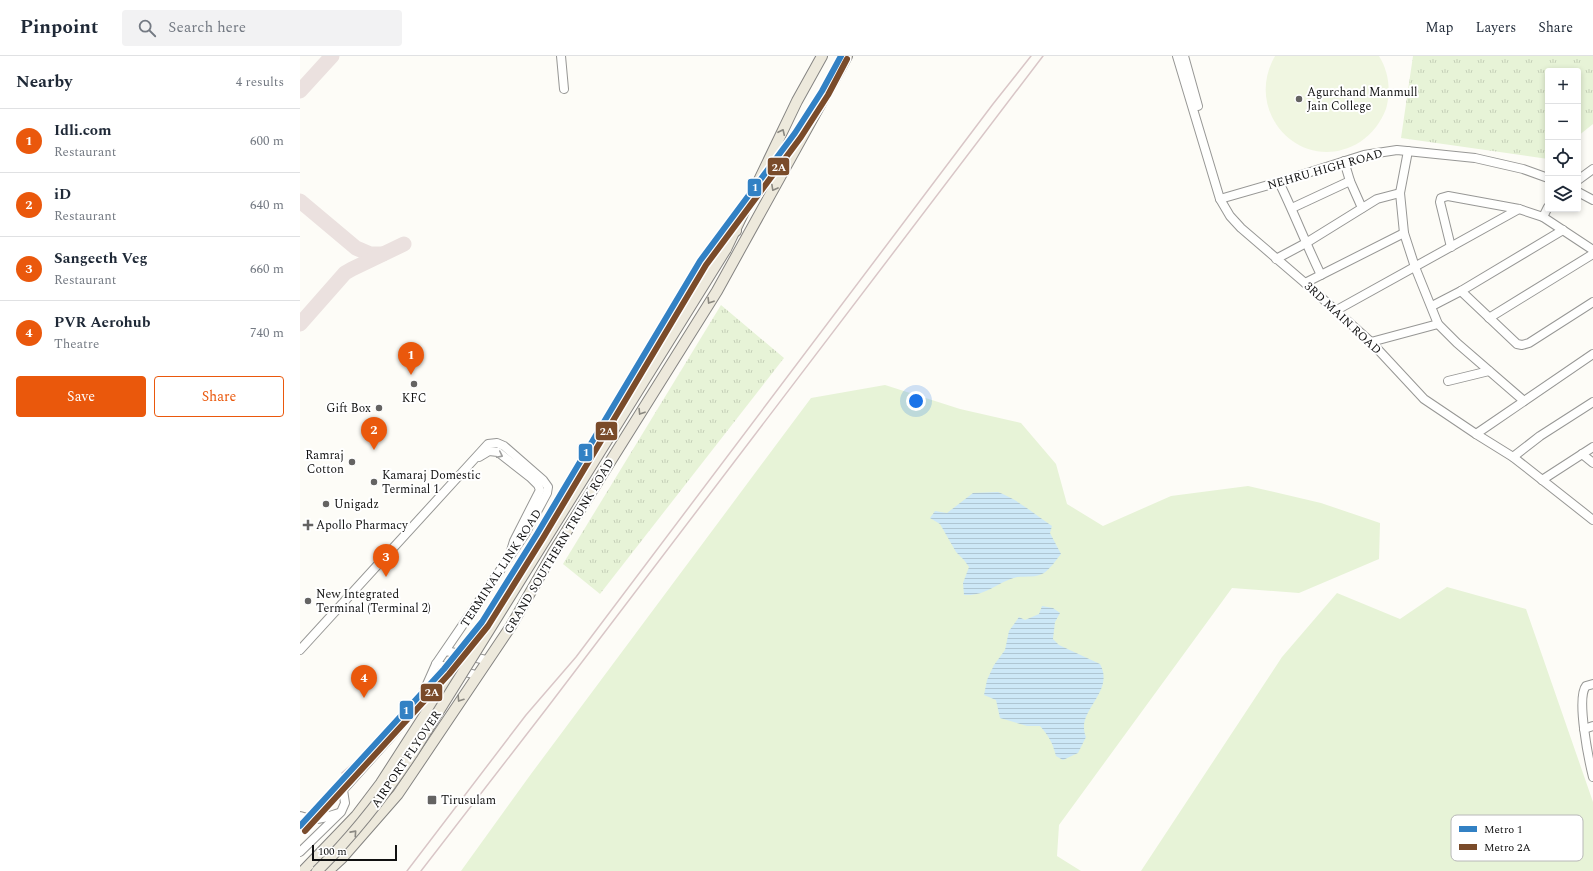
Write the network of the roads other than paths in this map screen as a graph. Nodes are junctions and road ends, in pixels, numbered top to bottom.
1 (561, 56) edge
2 (822, 56) edge
3 (847, 56) edge
4 (1173, 56) edge
5 (1177, 56) edge
6 (1184, 56) edge
7 (564, 89) dead end
8 (1198, 124) junction
9 (1408, 151) junction
10 (1344, 161) junction
11 (1593, 169) edge
12 (1545, 177) edge
13 (1581, 178) edge
14 (1350, 181) junction
15 (1279, 182) junction
16 (1400, 193) junction
17 (1581, 194) edge
18 (1220, 199) junction
19 (1593, 200) edge
20 (1292, 208) junction
21 (1362, 208) junction
22 (1520, 209) junction
23 (1546, 212) edge
24 (1543, 217) junction
25 (736, 230) junction
26 (1563, 230) junction
27 (1404, 233) junction
28 (1306, 243) junction
29 (1451, 247) junction
30 (1593, 250) edge
31 (1593, 254) edge
32 (1276, 258) junction
33 (1415, 267) junction
34 (1322, 275) junction
35 (1306, 283) junction
36 (1461, 291) junction
37 (1593, 302) edge
38 (1432, 306) junction
39 (1335, 310) junction
40 (1489, 318) junction
41 (1438, 324) junction
42 (1371, 342) junction
43 (1593, 354) edge
44 (1489, 371) junction
45 (1448, 381) dead end
46 (1524, 401) junction
47 (1593, 402) edge
48 (1476, 434) junction
49 (1593, 447) edge
50 (1582, 454) junction
51 (1513, 457) junction
52 (1593, 463) edge
53 (1542, 480) junction
54 (1593, 520) edge
55 (510, 556) junction
56 (300, 650) edge
57 (446, 651) junction
58 (300, 655) edge
59 (464, 656) junction
60 (486, 660) junction
61 (436, 664) junction
62 (454, 670) junction
63 (476, 676) junction
64 (1593, 684) edge
65 (1593, 726) edge
66 (1584, 729) junction
67 (1590, 755) edge
68 (1593, 776) edge
69 (340, 813) junction
70 (300, 816) edge
71 (300, 852) edge
72 (303, 871) edge
73 (317, 871) edge
74 (328, 871) edge

1 - 7 street
25 -> 2 main road
3 -> 60 main road, GRAND SOUTHERN TRUNK ROAD
4 - 8 street
5 - 8 street, 3RD MAIN ROAD
6 - 8 street
8 - 18 street, 3RD MAIN ROAD
9 - 10 street, NEHRU HIGH ROAD
9 - 12 street, NEHRU HIGH ROAD
9 - 16 street
10 - 14 street
10 - 15 street, NEHRU HIGH ROAD
11 - 13 street
14 - 20 street
14 - 21 street
15 - 18 street, NEHRU HIGH ROAD
15 - 20 street
16 - 21 street
16 - 27 street
17 - 19 street
18 - 32 street, 3RD MAIN ROAD
20 - 28 street
21 - 28 street
22 - 24 street
22 - 29 street
22 - 29 street
23 - 24 street
24 - 26 street
25 - 59 main road
73 -> 25 main road, AIRPORT FLYOVER, bridge
26 - 30 street
26 - 36 street
27 - 33 street
27 - 34 street
28 - 32 street
28 - 34 street
29 - 33 street
31 - 40 street
32 - 35 street, 3RD MAIN ROAD
33 - 38 street
33 - 39 street
34 - 35 street
35 - 39 street, 3RD MAIN ROAD
36 - 38 street
36 - 40 street
37 - 40 street
38 - 41 street
39 - 42 street, 3RD MAIN ROAD
41 - 42 street
41 - 44 street
42 - 48 street, 3RD MAIN ROAD
43 - 46 street
44 - 45 street
44 - 46 street
46 - 48 street
47 - 51 street
48 - 51 street, 3RD MAIN ROAD
49 - 50 street
50 - 52 street
50 - 53 street
51 - 53 street, 3RD MAIN ROAD
53 - 54 street, 3RD MAIN ROAD
55 - 56 street, TERMINAL LINK ROAD
55 - 57 street, TERMINAL LINK ROAD
58 -> 55 street
57 - 59 street
57 - 61 street, TERMINAL LINK ROAD
59 - 60 street
59 - 62 main road
60 - 63 main road, GRAND SOUTHERN TRUNK ROAD
61 - 62 street
61 - 69 street, TERMINAL LINK ROAD
62 - 63 street
62 - 72 main road
63 -> 74 main road, GRAND SOUTHERN TRUNK ROAD
64 - 66 street
65 - 66 street
66 - 67 street
67 - 68 street
69 - 70 street
69 - 71 street

